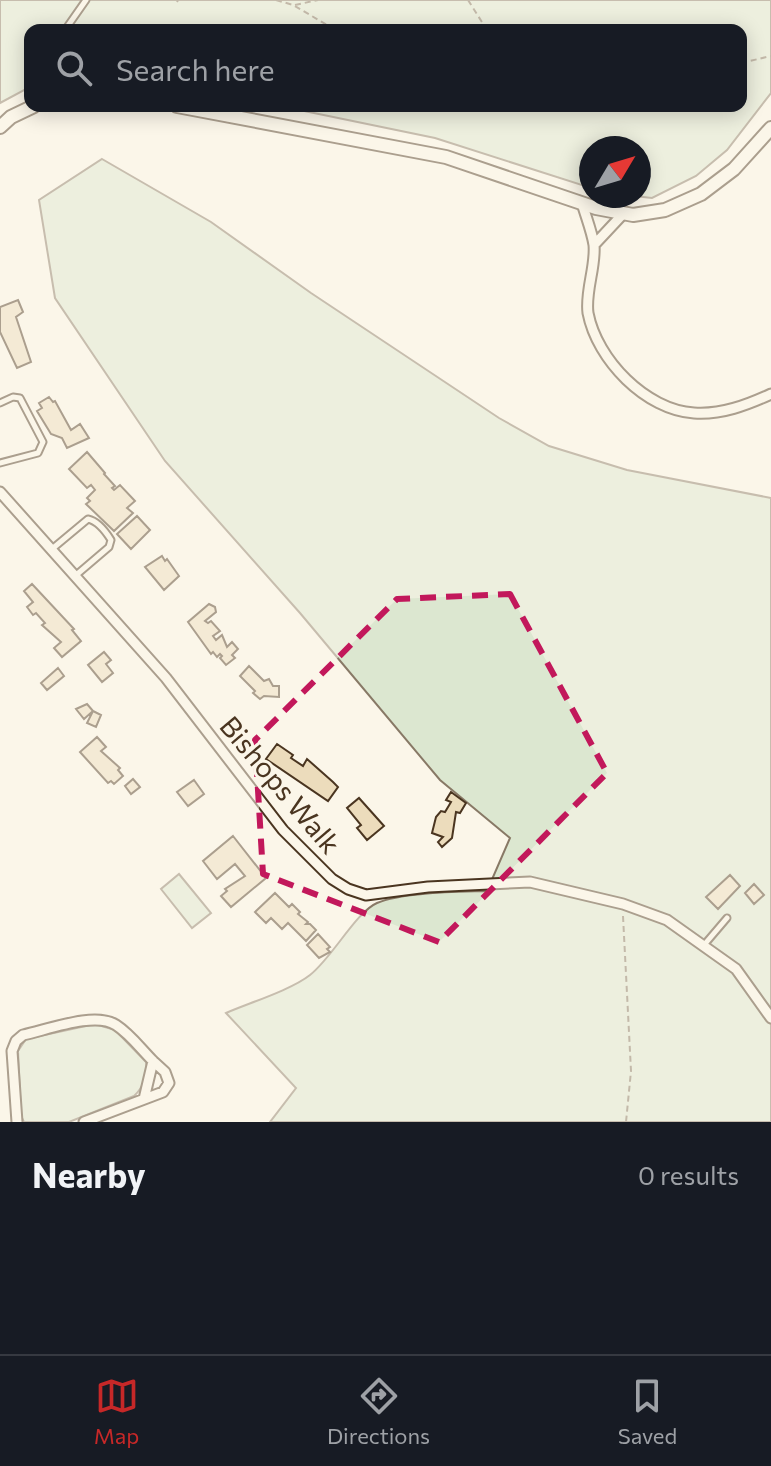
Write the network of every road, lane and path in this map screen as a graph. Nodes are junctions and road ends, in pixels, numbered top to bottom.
1 (86, 0) edge
2 (276, 0) edge
3 (318, 0) edge
4 (468, 0) edge
5 (293, 5) junction
6 (69, 24) edge
7 (325, 24) edge
8 (483, 24) edge
9 (771, 56) edge
10 (747, 62) edge
11 (24, 111) edge
12 (209, 112) edge
13 (0, 127) edge
14 (771, 128) edge
15 (579, 202) edge
16 (583, 208) edge
17 (601, 208) edge
18 (623, 214) junction
19 (594, 245) junction
20 (769, 397) edge
21 (0, 403) edge
22 (0, 463) edge
23 (0, 492) edge
24 (51, 549) junction
25 (75, 576) junction
26 (623, 904) junction
27 (727, 918) dead end
28 (704, 946) junction
29 (771, 1018) edge
30 (153, 1061) junction
31 (144, 1099) junction
32 (17, 1122) edge
33 (84, 1122) edge
34 (626, 1122) edge

1 - 6 lane
2 - 5 path
3 - 5 path
4 - 8 path
5 - 7 path
9 - 10 path
11 - 13 street
12 - 15 street
14 - 18 street
16 - 19 street
17 - 18 street
18 - 19 street
19 - 20 street
21 - 22 lane
23 - 24 street, Bishops Walk
24 - 25 street, Bishops Walk
24 - 25 lane
25 - 26 street, Bishops Walk
26 - 28 street, Bishops Walk
26 - 34 path
27 - 28 lane
28 - 29 street, Bishops Walk
30 - 31 street
30 - 31 street
30 - 32 street
31 - 33 street

